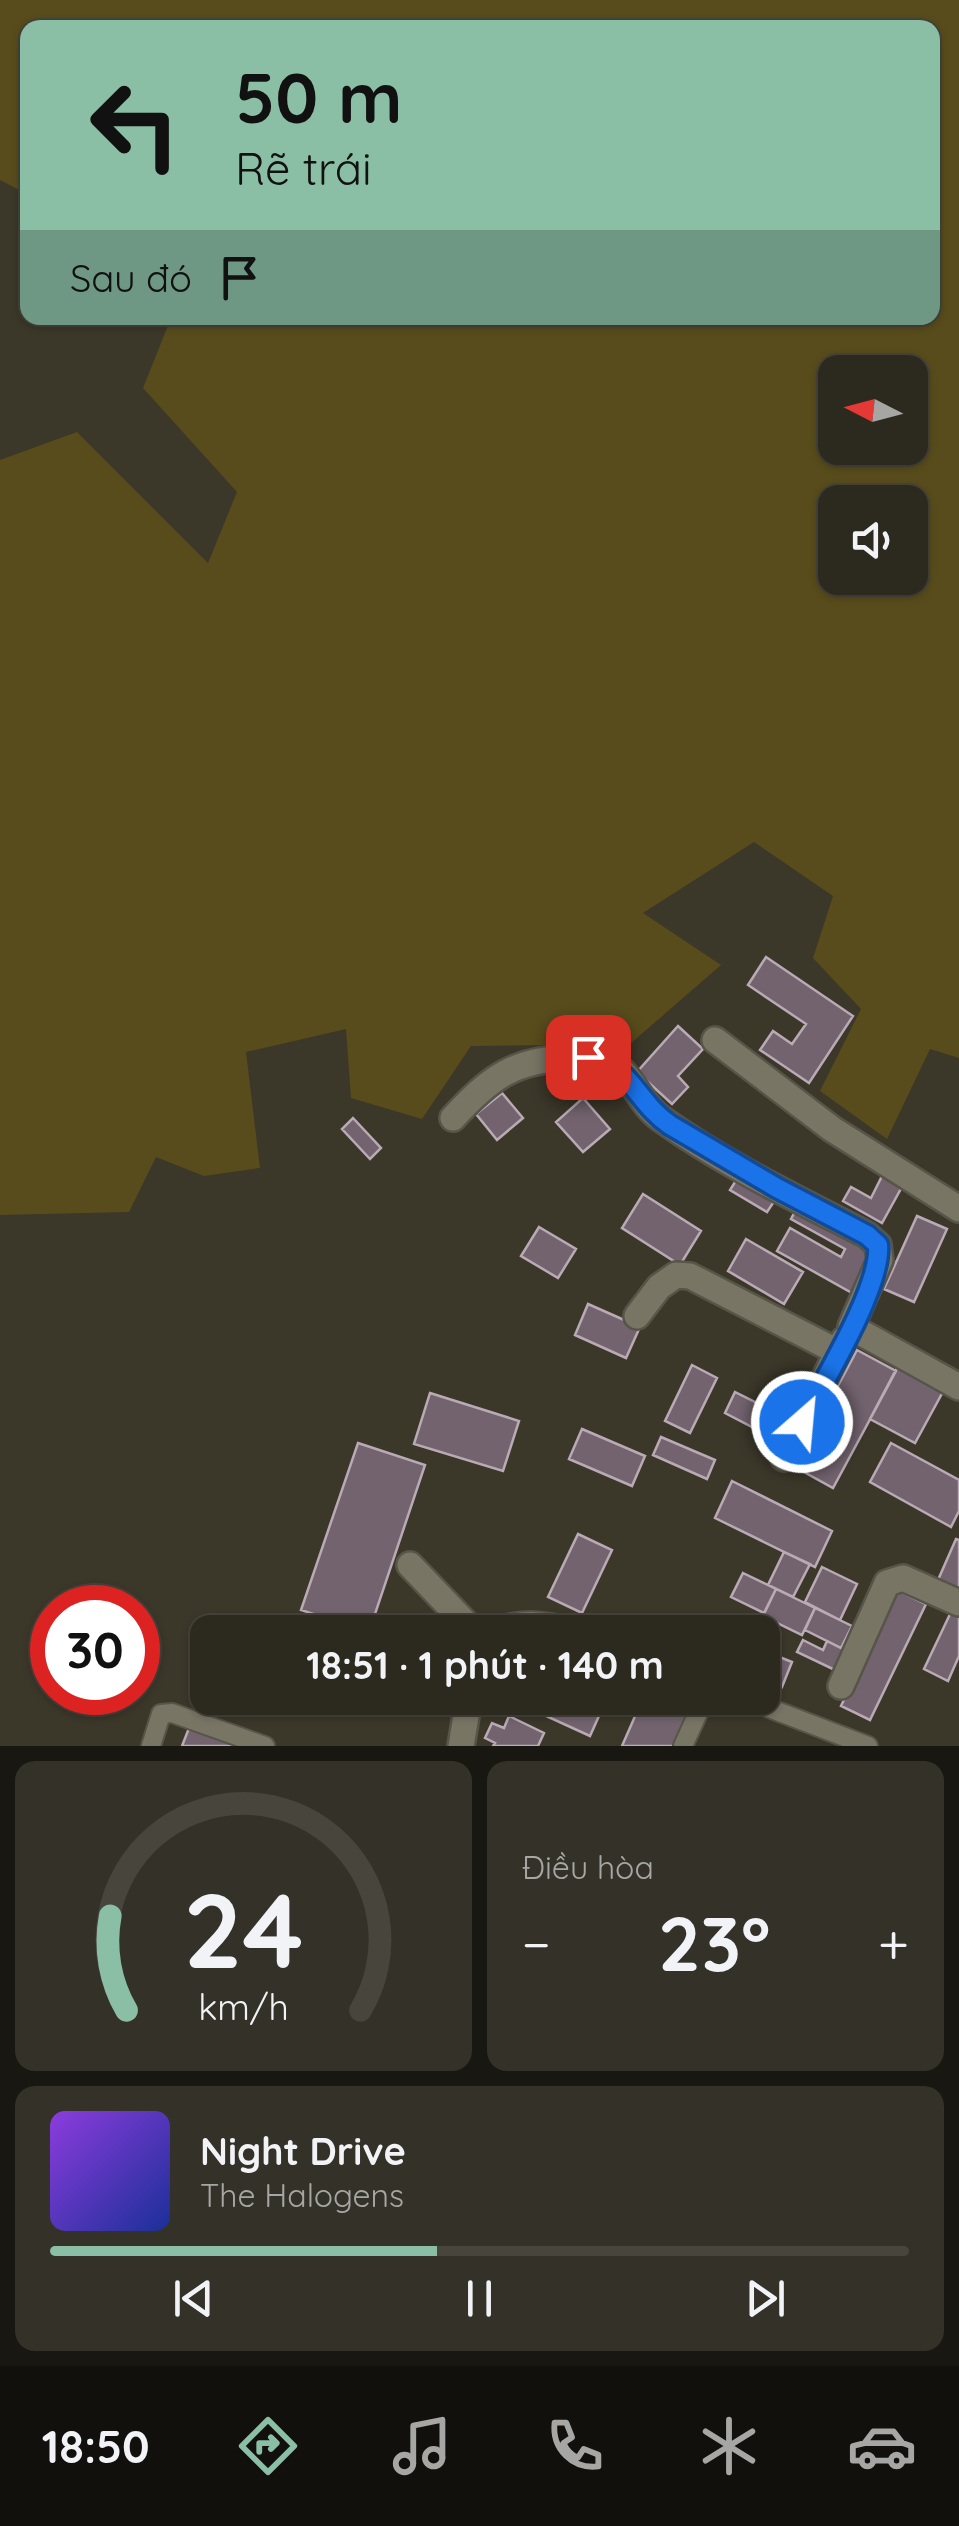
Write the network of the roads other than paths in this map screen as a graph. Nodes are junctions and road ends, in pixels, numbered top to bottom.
1 (714, 1040) dead end
2 (454, 1118) dead end
3 (959, 1208) edge
4 (637, 1316) dead end
5 (851, 1327) junction
6 (838, 1352) junction
7 (959, 1387) edge
8 (784, 1458) dead end
9 (410, 1565) dead end
10 (959, 1603) edge
11 (459, 1615) edge
12 (840, 1686) dead end
13 (780, 1712) edge
14 (466, 1715) edge
15 (696, 1715) edge
16 (150, 1746) edge
17 (265, 1746) edge
18 (461, 1746) edge
19 (683, 1746) edge
20 (868, 1746) edge

1 - 3 street
2 - 5 street
4 - 6 street
5 - 6 street
5 - 7 street
6 - 8 street
9 - 11 street
10 - 12 street
13 - 20 lane
14 - 18 street
15 - 19 lane
16 - 17 lane

